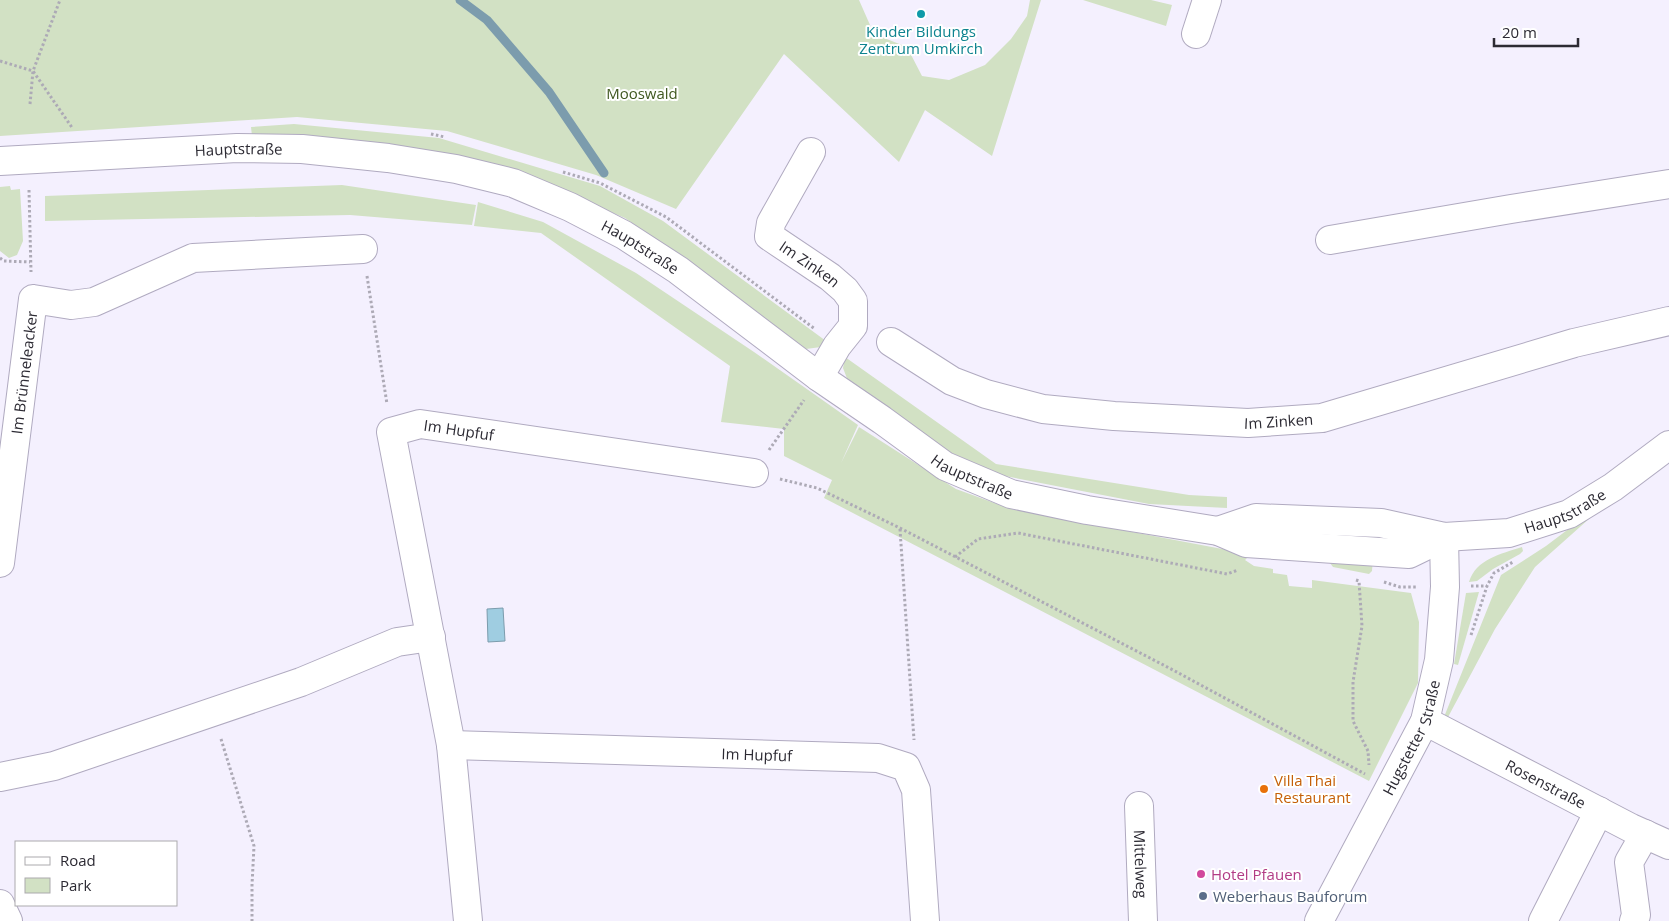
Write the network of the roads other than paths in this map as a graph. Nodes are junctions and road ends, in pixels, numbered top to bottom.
1 (1207, 0) edge
2 (1196, 34) dead end
3 (811, 152) dead end
4 (0, 161) edge
5 (1669, 184) edge
6 (1330, 240) dead end
7 (363, 249) road end
8 (1669, 321) edge
9 (891, 342) dead end
10 (819, 377) junction
11 (1669, 445) edge
12 (7, 450) edge
13 (754, 473) road end
14 (1444, 537) junction
15 (0, 563) edge
16 (431, 637) junction
17 (1425, 721) junction
18 (451, 745) junction
19 (0, 777) edge
20 (1139, 806) dead end
21 (1599, 812) junction
22 (1645, 834) junction
23 (1669, 845) edge
24 (0, 904) edge
25 (8, 921) edge
26 (468, 921) edge
27 (925, 921) edge
28 (1143, 921) edge
29 (1319, 921) edge
30 (1543, 921) edge
31 (1634, 921) edge

1 - 2 street
3 - 10 street, Im Zinken
4 - 10 street, Hauptstraße
5 - 6 street
7 - 12 street, Im Brünneleacker
8 - 9 street, Im Zinken
10 - 14 street, Hauptstraße
11 - 14 street, Hauptstraße
12 - 15 street, Im Brünneleacker
13 - 16 street, Im Hupfuf
14 - 17 street, Hugstetter Straße
16 - 18 street
16 - 19 street
17 - 21 street, Rosenstraße
17 - 29 street, Hugstetter Straße
18 - 26 street
18 - 27 street, Im Hupfuf
20 - 28 street, Mittelweg
21 - 22 street, Rosenstraße
21 - 30 street
22 - 23 street, Rosenstraße
22 - 31 street
24 - 25 street

